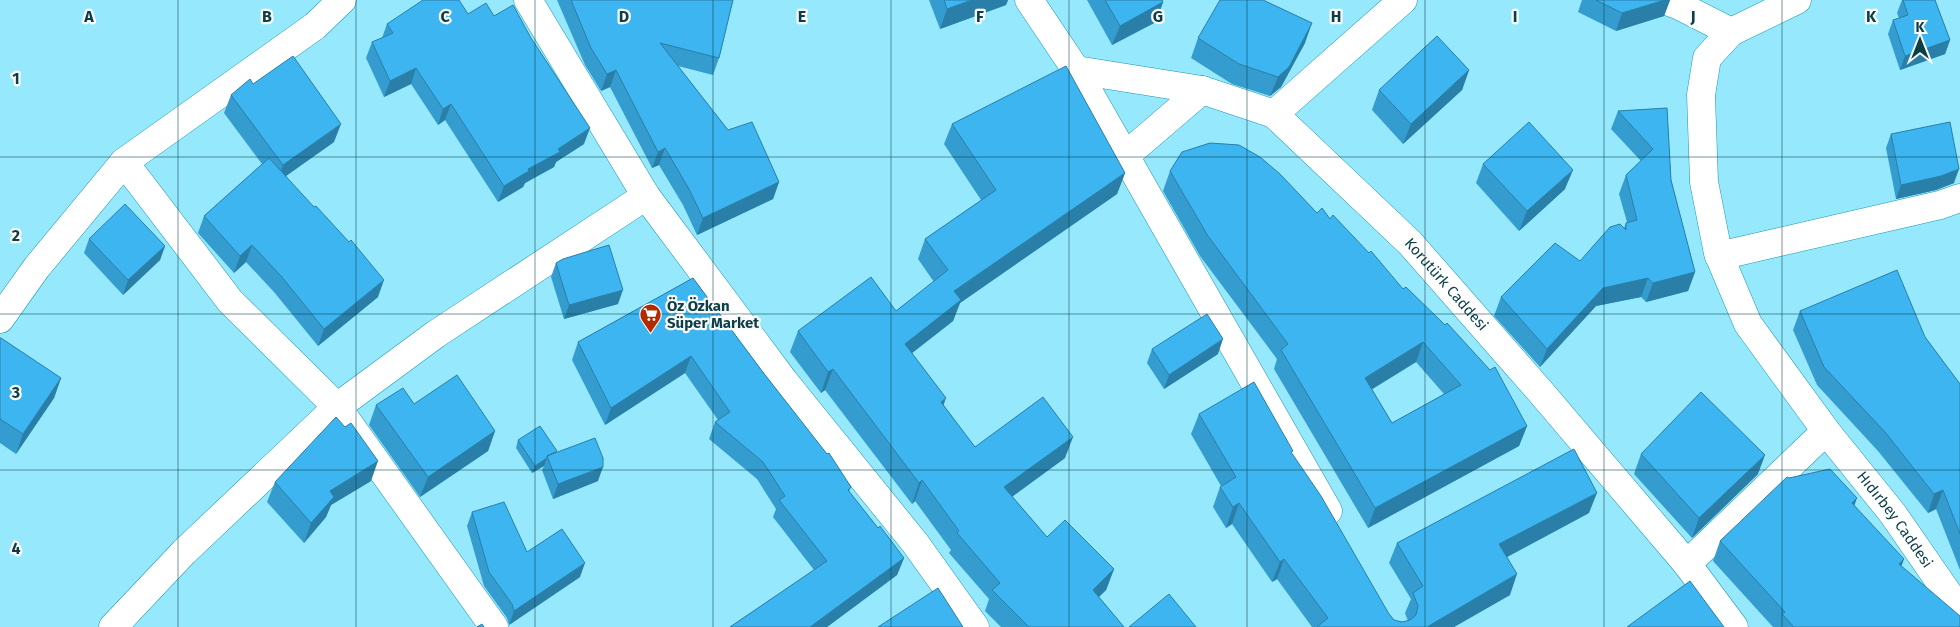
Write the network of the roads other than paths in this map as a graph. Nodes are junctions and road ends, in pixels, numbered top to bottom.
1 (342, 0) edge
2 (528, 0) edge
3 (1029, 0) edge
4 (1403, 0) edge
5 (1664, 0) edge
6 (1797, 0) edge
7 (1731, 32) junction
8 (1076, 70) junction
9 (1202, 90) junction
10 (1274, 114) junction
11 (1125, 156) junction
12 (124, 162) junction
13 (646, 196) junction
14 (1960, 198) edge
15 (1719, 256) junction
16 (0, 319) edge
17 (337, 407) junction
18 (1826, 430) junction
19 (1340, 533) edge
20 (1686, 564) junction
21 (1960, 611) edge
22 (113, 627) edge
23 (494, 627) edge
24 (975, 627) edge
25 (1734, 627) edge

1 - 12 street
2 - 13 street
3 - 8 street
4 - 10 street
5 - 7 street
6 - 7 street
7 - 15 street, Hıdırbey Caddesi
8 - 9 street, Korutürk Caddesi
8 - 11 street
9 - 10 street, Korutürk Caddesi
9 - 11 street
10 - 20 street, Korutürk Caddesi
11 - 19 street
12 - 16 street
12 - 17 street
13 - 17 street
13 - 24 street
14 - 15 street
15 - 18 street, Hıdırbey Caddesi
17 - 22 street
17 - 23 street
18 - 20 street
18 - 21 street, Hıdırbey Caddesi
20 - 25 street, Korutürk Caddesi

